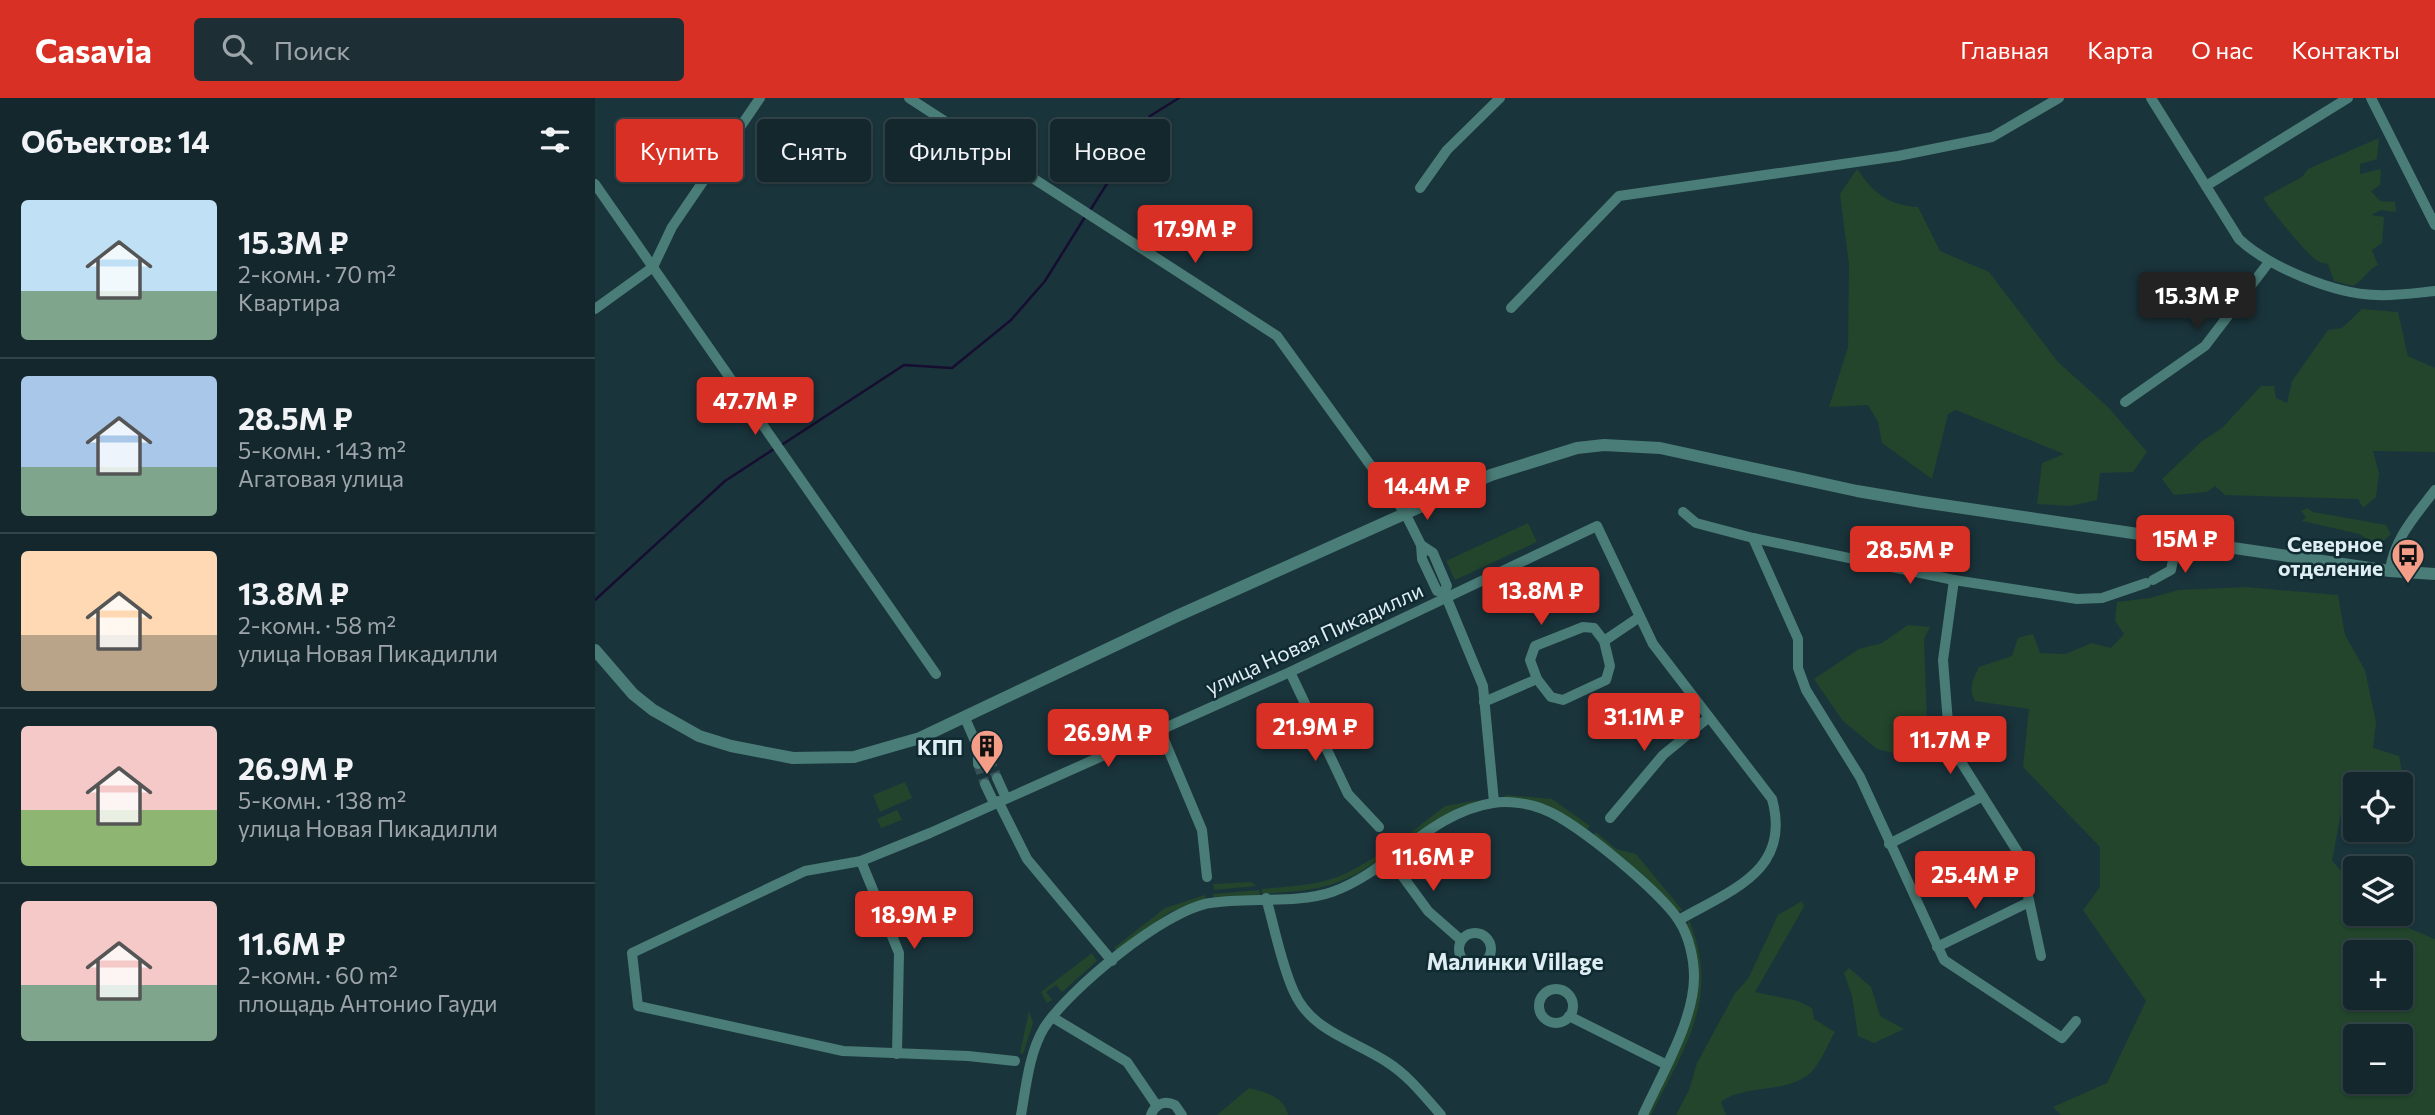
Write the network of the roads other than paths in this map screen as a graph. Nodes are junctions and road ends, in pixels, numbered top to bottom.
1 (760, 98) edge
2 (909, 98) edge
3 (1500, 98) edge
4 (2059, 98) edge
5 (2151, 98) edge
6 (2348, 98) edge
7 (2371, 98) edge
8 (595, 184) edge
9 (2206, 186) junction
10 (1420, 188) dead end
11 (2435, 225) edge
12 (2269, 262) junction
13 (653, 267) junction
14 (2435, 291) edge
15 (1511, 308) dead end
16 (595, 309) edge
17 (2125, 402) dead end
18 (2435, 490) edge
19 (1683, 512) dead end
20 (1405, 513) junction
21 (1753, 538) junction
22 (2177, 540) junction
23 (2391, 571) junction
24 (2435, 574) edge
25 (1954, 579) junction
26 (1445, 595) junction
27 (1638, 618) junction
28 (1604, 641) junction
29 (595, 650) edge
30 (1290, 672) junction
31 (936, 674) dead end
32 (1537, 679) junction
33 (1484, 702) junction
34 (965, 718) junction
35 (1708, 718) junction
36 (1160, 730) junction
37 (978, 748) junction
38 (989, 758) tunnel mouth
39 (978, 764) tunnel mouth
40 (997, 778) tunnel mouth
41 (985, 784) tunnel mouth
42 (1981, 797) junction
43 (999, 801) junction
44 (1494, 802) junction
45 (1610, 818) dead end
46 (1379, 827) dead end
47 (1889, 844) junction
48 (1390, 859) junction
49 (860, 861) junction
50 (1207, 877) dead end
51 (1266, 898) junction
52 (2027, 903) junction
53 (1679, 920) junction
54 (1461, 940) dead end
55 (1937, 947) junction
56 (2041, 956) dead end
57 (1112, 961) junction
58 (1569, 1016) dead end
59 (1052, 1017) junction
60 (2076, 1021) dead end
61 (897, 1054) junction
62 (1015, 1061) dead end
63 (1665, 1064) junction
64 (1154, 1111) edge
65 (1021, 1115) edge
66 (1182, 1115) edge
67 (1441, 1115) edge
68 (1643, 1115) edge

1 - 13 street
2 - 20 street
3 - 10 street
4 - 15 street
5 - 9 street
6 - 9 street
7 - 11 street
8 - 13 street
9 - 12 street
12 - 14 street
12 - 17 street
13 - 16 street
13 - 31 street
18 - 23 street
19 - 21 street
20 - 22 street
20 - 26 street
20 - 34 street
21 - 25 street
21 - 47 street
22 - 23 street
22 - 25 street
23 - 24 street
25 - 42 street
26 - 27 street, улица Новая Пикадилли
26 - 30 street, улица Новая Пикадилли
26 - 33 street
27 - 28 street
27 - 35 street
28 - 32 street
28 - 32 street
29 - 34 street
30 - 36 street, улица Новая Пикадилли
30 - 46 street
32 - 33 street
33 - 44 street
34 - 37 street
35 - 45 street
35 - 53 street
36 - 43 street, улица Новая Пикадилли
36 - 50 street
37 - 38 street
37 - 39 street
40 - 43 street
41 - 43 street
42 - 47 street
42 - 52 street
43 - 49 street, улица Новая Пикадилли
43 - 57 street
44 - 48 street
44 - 53 street
47 - 55 street
48 - 51 street
48 - 54 street
49 - 61 street
49 - 61 street, улица Новая Пикадилли
51 - 57 street
51 - 67 street
52 - 55 street
52 - 56 street
53 - 63 street
55 - 60 street
57 - 59 street
58 - 63 street
59 - 64 street
59 - 65 street
61 - 62 street
63 - 68 street
64 - 66 street

